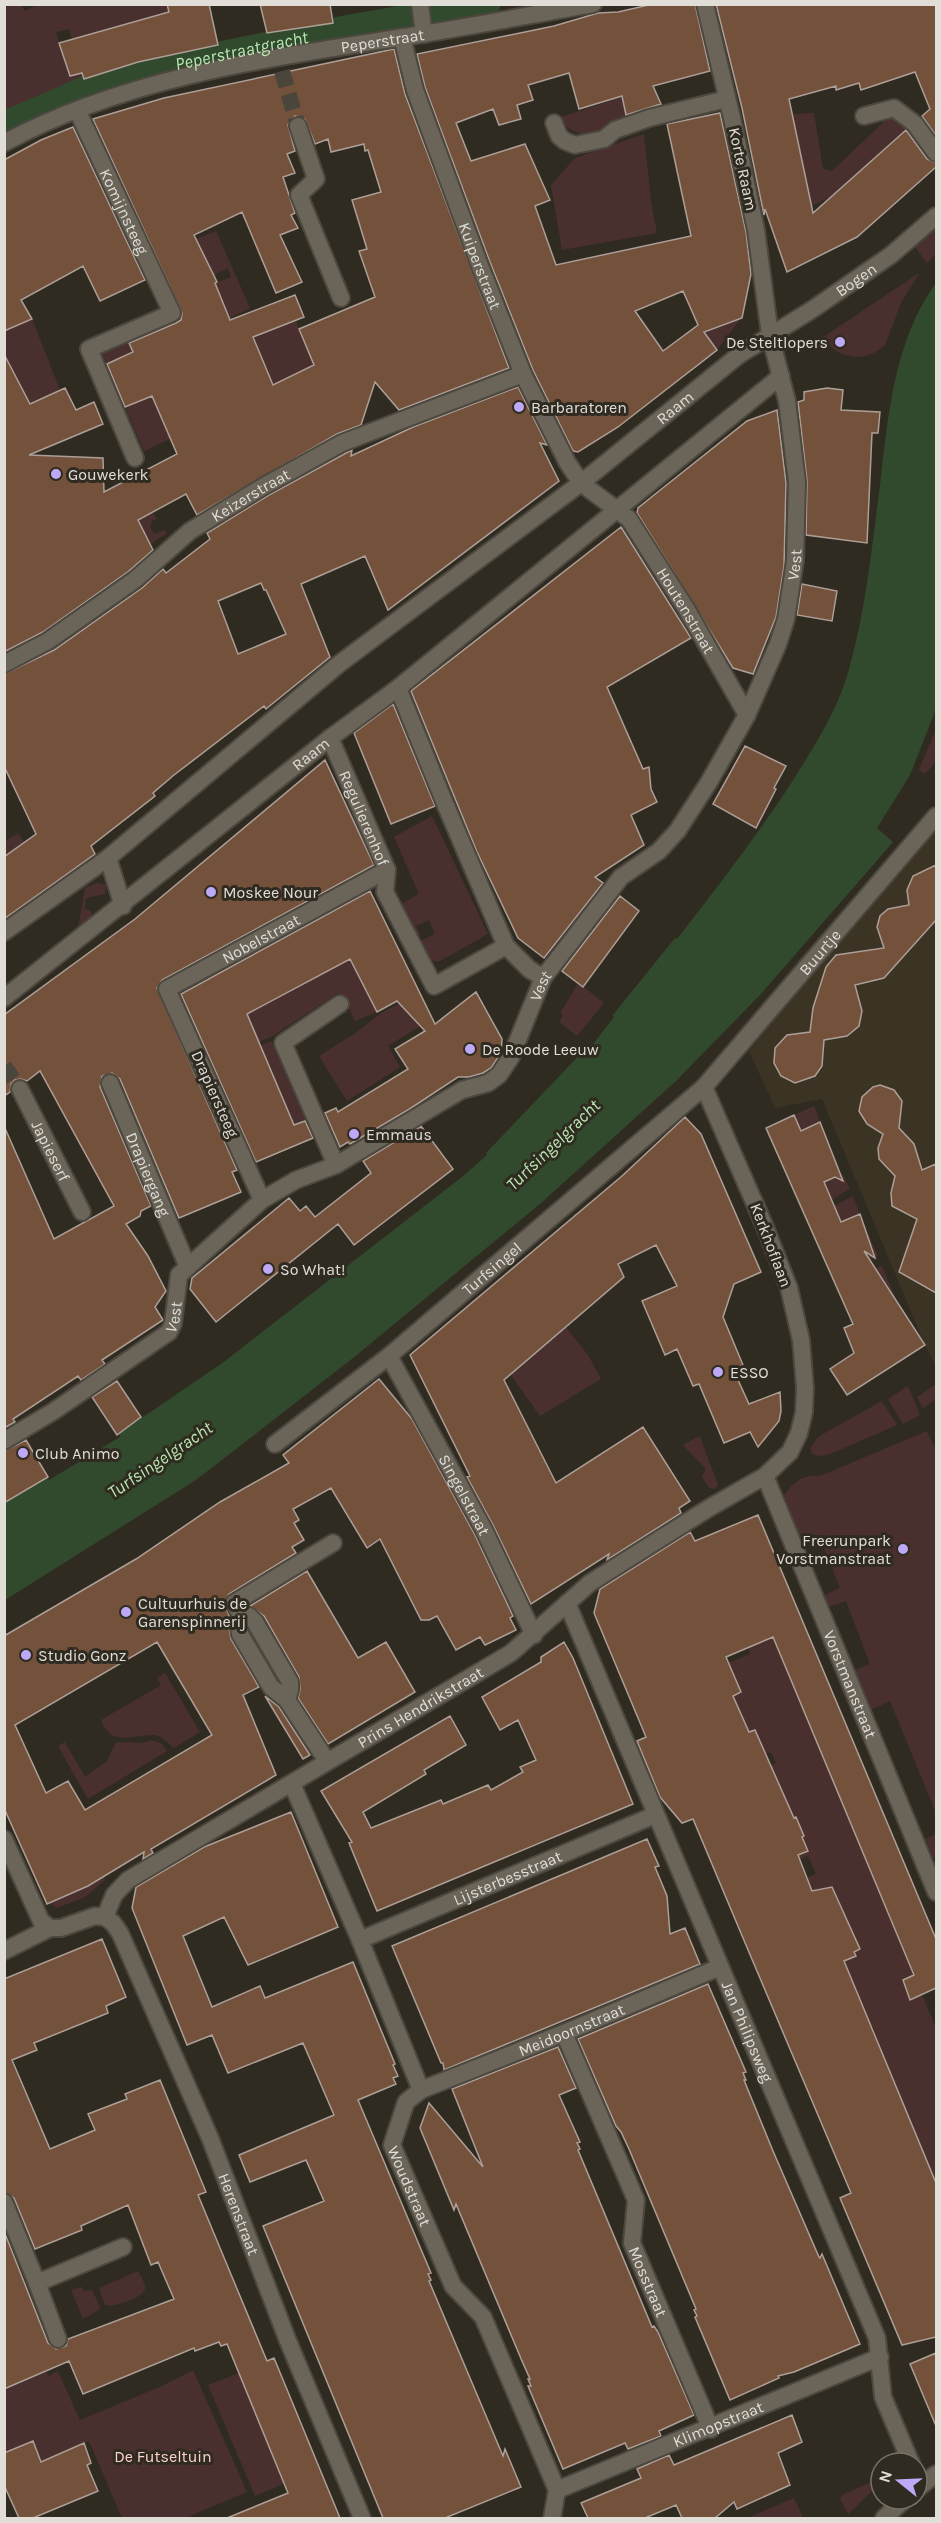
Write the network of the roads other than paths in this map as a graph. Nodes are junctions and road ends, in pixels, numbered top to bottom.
1 (593, 4) edge
2 (705, 4) edge
3 (420, 5) edge
4 (424, 29) junction
5 (402, 38) junction
6 (727, 99) junction
7 (77, 110) junction
8 (864, 116) dead end
9 (554, 123) dead end
10 (298, 126) tunnel mouth
11 (4, 143) edge
12 (936, 153) edge
13 (936, 216) edge
14 (341, 298) dead end
15 (770, 335) junction
16 (523, 374) junction
17 (781, 376) junction
18 (135, 458) dead end
19 (581, 483) junction
20 (616, 511) junction
21 (9, 662) edge
22 (398, 688) junction
23 (747, 715) junction
24 (330, 738) junction
25 (936, 816) edge
26 (108, 858) junction
27 (387, 870) junction
28 (123, 906) junction
29 (4, 932) edge
30 (506, 946) junction
31 (543, 978) junction
32 (167, 989) joint
33 (4, 998) edge
34 (340, 1004) dead end
35 (110, 1083) dead end
36 (704, 1087) junction
37 (20, 1089) tunnel mouth
38 (336, 1165) junction
39 (262, 1200) junction
40 (82, 1212) dead end
41 (187, 1265) junction
42 (389, 1356) junction
43 (804, 1412) joint
44 (4, 1441) edge
45 (275, 1444) dead end
46 (765, 1476) junction
47 (333, 1543) dead end
48 (567, 1603) junction
49 (534, 1635) junction
50 (327, 1761) junction
51 (292, 1784) junction
52 (655, 1815) junction
53 (4, 1839) edge
54 (936, 1892) edge
55 (105, 1917) junction
56 (50, 1928) junction
57 (360, 1940) junction
58 (4, 1951) edge
59 (720, 1967) junction
60 (564, 2033) junction
61 (421, 2090) junction
62 (4, 2202) edge
63 (123, 2247) dead end
64 (38, 2283) junction
65 (58, 2339) dead end
66 (880, 2357) junction
67 (711, 2428) junction
68 (907, 2451) edge
69 (557, 2490) junction
70 (362, 2518) edge
71 (552, 2518) edge

1 - 4 street, Peperstraat
2 - 6 street, Korte Raam
3 - 4 street
4 - 5 street, Peperstraat
5 - 7 street, Peperstraat
5 - 16 street, Kuiperstraat
6 - 9 street
6 - 15 street, Korte Raam
7 - 11 street, Peperstraat
7 - 18 street, Komijnsteeg
8 - 12 street
10 - 14 street
13 - 15 street, Bogen
15 - 17 street, Vest
15 - 19 street, Raam
16 - 19 street, Kuiperstraat
16 - 21 street, Keizerstraat
17 - 20 street, Raam
17 - 23 street, Vest
19 - 20 street
19 - 26 street, Raam
20 - 22 street, Raam
20 - 23 street, Houtenstraat
22 - 24 street, Raam
22 - 30 street
23 - 31 street, Vest
24 - 27 street, Regulierenhof
24 - 28 street, Raam
25 - 36 street, Buurtje
26 - 28 street
26 - 29 street, Raam
27 - 30 street, Regulierenhof
27 - 32 street, Nobelstraat
28 - 33 street, Raam
30 - 31 street
31 - 38 street, Vest
32 - 39 street, Drapiersteeg
34 - 38 street
35 - 41 street, Drapiergang
36 - 42 street, Turfsingel
36 - 43 street, Kerkhoflaan
37 - 40 street, Japieserf
38 - 39 street, Vest
39 - 41 street, Vest
41 - 44 street, Vest
42 - 45 street, Turfsingel
42 - 49 street, Singelstraat
43 - 46 street, Prins Hendrikstraat
46 - 48 street, Prins Hendrikstraat
46 - 54 street, Vorstmanstraat
47 - 50 street
48 - 49 street, Prins Hendrikstraat
48 - 52 street, Jan Philipsweg
49 - 50 street, Prins Hendrikstraat
50 - 51 street, Prins Hendrikstraat
51 - 55 street, Prins Hendrikstraat
51 - 57 street
52 - 57 street, Lijsterbesstraat
52 - 59 street, Jan Philipsweg
53 - 56 street
55 - 56 street
55 - 70 street, Herenstraat
56 - 58 street
57 - 61 street
59 - 60 street, Meidoornstraat
59 - 66 street, Jan Philipsweg
60 - 61 street, Meidoornstraat
60 - 67 street, Mosstraat
61 - 69 street, Woudstraat
62 - 64 street
63 - 64 street
64 - 65 street
66 - 67 street, Klimopstraat
66 - 68 street, Jan Philipsweg
67 - 69 street, Klimopstraat
69 - 71 street

